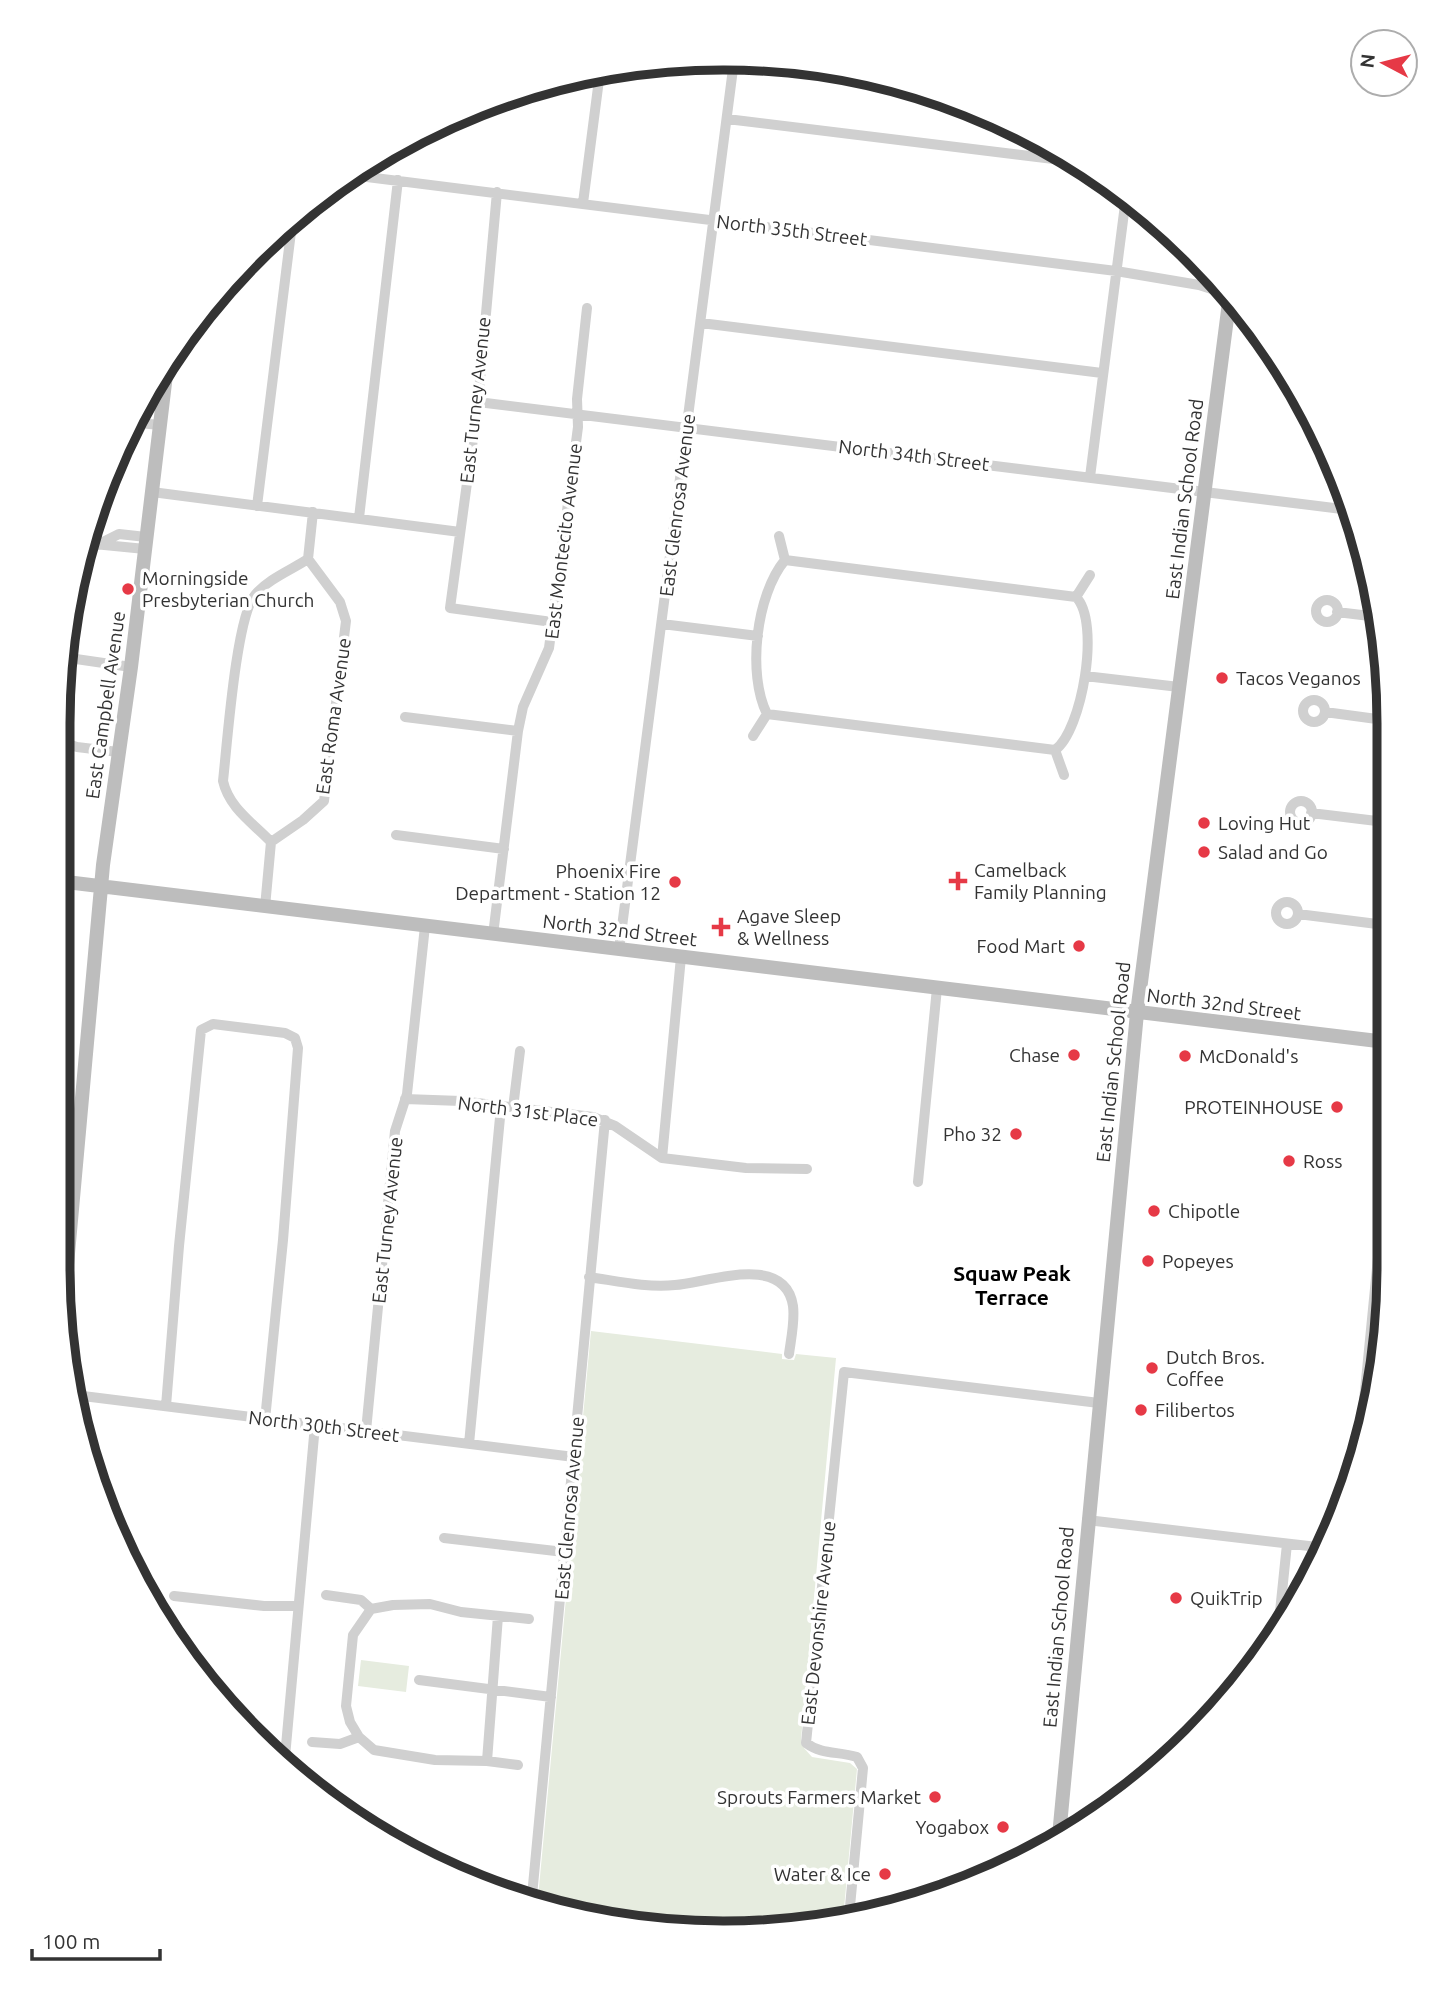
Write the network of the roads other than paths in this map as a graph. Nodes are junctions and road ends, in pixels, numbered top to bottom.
1 (733, 70) edge
2 (599, 83) edge
3 (727, 118) junction
4 (1053, 160) edge
5 (366, 177) edge
6 (398, 180) junction
7 (497, 192) junction
8 (583, 203) junction
9 (1125, 208) edge
10 (714, 221) junction
11 (291, 234) edge
12 (1116, 271) junction
13 (1211, 289) edge
14 (587, 308) dead end
15 (1228, 309) edge
16 (701, 323) junction
17 (1102, 373) junction
18 (165, 386) edge
19 (478, 402) junction
20 (578, 414) junction
21 (143, 423) edge
22 (160, 425) junction
23 (687, 428) junction
24 (1090, 477) junction
25 (1205, 491) junction
26 (152, 492) junction
27 (257, 506) junction
28 (1340, 509) edge
29 (313, 512) junction
30 (359, 518) junction
31 (460, 531) junction
32 (779, 536) dead end
33 (146, 543) junction
34 (95, 545) edge
35 (308, 559) junction
36 (785, 560) junction
37 (1090, 575) dead end
38 (1076, 597) junction
39 (1338, 612) dead end
40 (1367, 616) edge
41 (552, 622) junction
42 (662, 624) junction
43 (758, 636) junction
44 (73, 660) edge
45 (131, 667) junction
46 (1085, 676) junction
47 (1179, 687) junction
48 (1325, 712) dead end
49 (767, 715) junction
50 (405, 717) dead end
51 (1377, 719) edge
52 (518, 731) junction
53 (753, 736) dead end
54 (70, 745) edge
55 (1055, 750) junction
56 (118, 752) junction
57 (1064, 775) dead end
58 (1311, 813) dead end
59 (1377, 821) edge
60 (396, 835) dead end
61 (271, 842) junction
62 (504, 849) junction
63 (70, 882) edge
64 (101, 886) junction
65 (265, 907) junction
66 (1298, 914) dead end
67 (1377, 924) edge
68 (425, 926) junction
69 (493, 934) junction
70 (619, 950) junction
71 (681, 957) junction
72 (937, 989) junction
73 (1137, 1013) junction
74 (1377, 1041) edge
75 (520, 1051) dead end
76 (405, 1100) junction
77 (501, 1107) junction
78 (513, 1108) junction
79 (604, 1120) junction
80 (70, 1148) edge
81 (78, 1149) junction
82 (662, 1158) junction
83 (807, 1169) dead end
84 (918, 1182) dead end
85 (70, 1202) edge
86 (1377, 1266) edge
87 (589, 1277) junction
88 (1374, 1296) joint
89 (789, 1354) dead end
90 (1365, 1388) edge
91 (83, 1396) edge
92 (1099, 1403) junction
93 (166, 1406) junction
94 (265, 1420) junction
95 (315, 1425) junction
96 (366, 1431) junction
97 (468, 1444) junction
98 (574, 1457) junction
99 (1087, 1520) junction
100 (444, 1538) dead end
101 (1287, 1544) junction
102 (1314, 1547) edge
103 (565, 1552) junction
104 (326, 1595) dead end
105 (174, 1596) dead end
106 (298, 1606) junction
107 (371, 1609) junction
108 (1280, 1609) edge
109 (498, 1616) junction
110 (529, 1619) dead end
111 (419, 1680) dead end
112 (493, 1689) junction
113 (551, 1697) junction
114 (359, 1737) junction
115 (312, 1742) dead end
116 (285, 1752) edge
117 (487, 1761) junction
118 (518, 1765) dead end
119 (1060, 1827) edge
120 (532, 1892) edge
121 (850, 1908) edge

1 - 3 street, East Glenrosa Avenue
2 - 8 street
3 - 4 street
3 - 10 street, East Glenrosa Avenue
5 - 6 street, North 35th Street
6 - 7 street, North 35th Street
6 - 30 street
7 - 8 street, North 35th Street
7 - 19 street, East Turney Avenue
8 - 10 street, North 35th Street
9 - 12 street
10 - 12 street, North 35th Street
10 - 16 street, East Glenrosa Avenue
11 - 27 street
12 - 13 street, North 35th Street
12 - 17 street
14 - 20 street, East Montecito Avenue
15 - 25 main road, East Indian School Road
16 - 17 street
16 - 23 street, East Glenrosa Avenue
17 - 24 street
18 - 22 main road, East Campbell Avenue
19 - 20 street, North 34th Street
19 - 31 street, East Turney Avenue
20 - 23 street, North 34th Street
20 - 41 street, East Montecito Avenue
21 - 22 street
22 - 26 main road, East Campbell Avenue
23 - 24 street, North 34th Street
23 - 42 street, East Glenrosa Avenue
24 - 25 street, North 34th Street
25 - 28 street, North 34th Street
25 - 47 main road, East Indian School Road
26 - 27 street
26 - 33 main road, East Campbell Avenue
27 - 29 street
29 - 30 street
29 - 35 street
30 - 31 street
31 - 41 street, East Turney Avenue
32 - 36 street
33 - 34 street
33 - 45 main road, East Campbell Avenue
35 - 61 street, East Roma Avenue
35 - 61 street
36 - 38 street
36 - 43 street
37 - 38 street
38 - 46 street
39 - 40 street
41 - 52 street, East Montecito Avenue
42 - 43 street
42 - 70 street, East Glenrosa Avenue
43 - 49 street
44 - 45 street
45 - 56 main road, East Campbell Avenue
46 - 47 street
46 - 55 street
47 - 73 main road, East Indian School Road
48 - 51 street
49 - 53 street
49 - 55 street
50 - 52 street
52 - 62 street, East Montecito Avenue
54 - 56 street
55 - 57 street
56 - 64 main road, East Campbell Avenue
58 - 59 street
60 - 62 street
61 - 65 street
62 - 69 street, East Montecito Avenue
63 - 64 main road, North 32nd Street
64 - 65 main road, North 32nd Street
64 - 81 main road, East Campbell Avenue
65 - 68 main road, North 32nd Street
66 - 67 street
68 - 69 main road, North 32nd Street
68 - 76 street, East Turney Avenue
69 - 70 main road, North 32nd Street
70 - 71 main road, North 32nd Street
71 - 72 main road, North 32nd Street
71 - 82 street
72 - 73 main road, North 32nd Street
72 - 84 street
73 - 74 main road, North 32nd Street
73 - 92 main road, East Indian School Road
75 - 78 street
76 - 77 street, North 31st Place
76 - 96 street, East Turney Avenue
77 - 78 street, North 31st Place
77 - 97 street
78 - 79 street, North 31st Place
79 - 82 street, North 31st Place
79 - 87 street, East Glenrosa Avenue
80 - 81 street
81 - 85 main road, East Campbell Avenue
82 - 83 street, North 31st Place
86 - 88 street
87 - 89 street
87 - 98 street, East Glenrosa Avenue
88 - 90 street
91 - 93 street, North 30th Street
92 - 99 main road, East Indian School Road
92 - 121 street, East Devonshire Avenue
93 - 94 street, North 30th Street
93 - 94 street
94 - 95 street, North 30th Street
95 - 96 street, North 30th Street
95 - 106 street
96 - 97 street, North 30th Street
97 - 98 street, North 30th Street
98 - 103 street, East Glenrosa Avenue
99 - 101 street
99 - 119 main road, East Indian School Road
100 - 103 street
101 - 102 street
101 - 108 street
103 - 113 street, East Glenrosa Avenue
104 - 107 street
105 - 106 street
106 - 116 street
107 - 109 street
107 - 114 street
109 - 110 street
109 - 112 street
111 - 112 street
112 - 113 street
112 - 117 street
113 - 120 street, East Glenrosa Avenue
114 - 115 street
114 - 117 street
117 - 118 street

